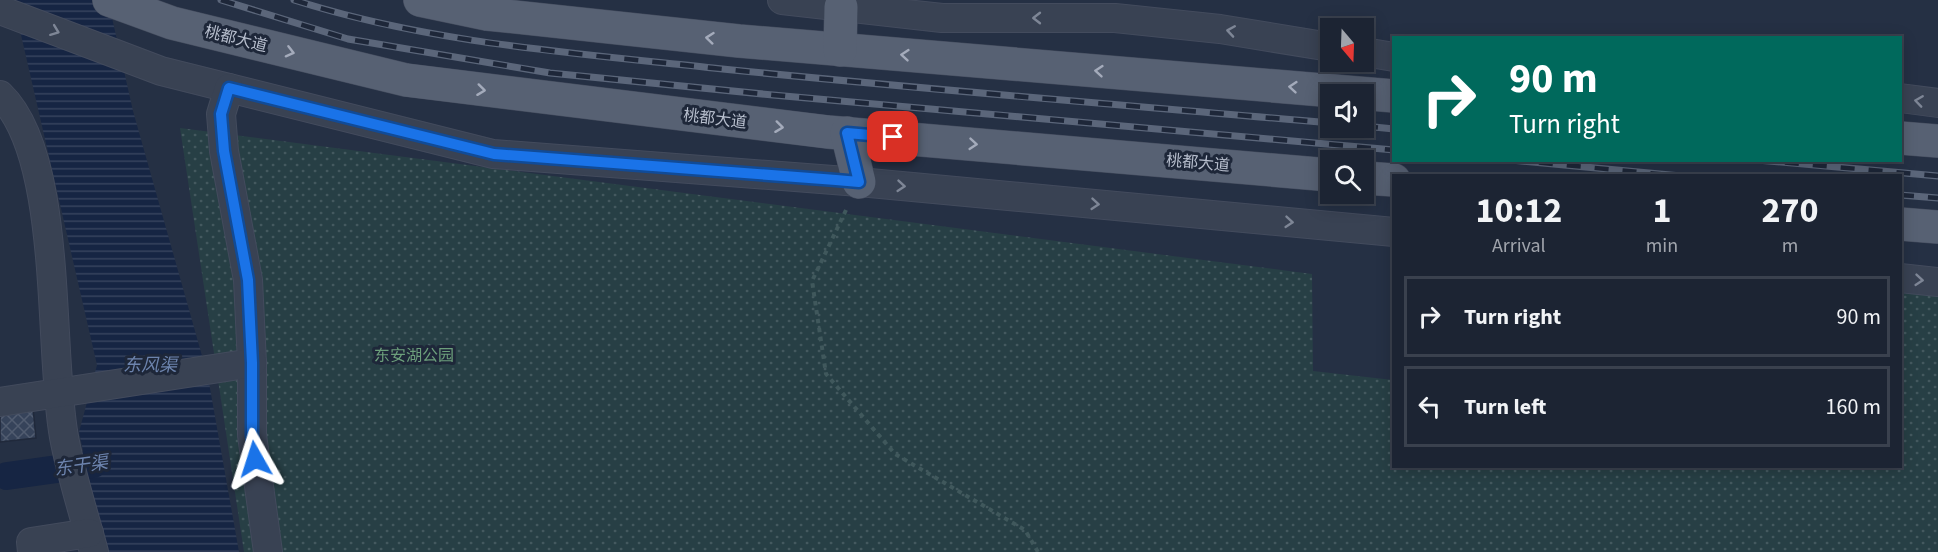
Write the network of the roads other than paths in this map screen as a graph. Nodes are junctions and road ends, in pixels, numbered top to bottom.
1 (110, 0) edge
2 (420, 0) edge
3 (782, 0) edge
4 (841, 7) junction
5 (0, 10) edge
6 (1320, 45) edge
7 (840, 50) junction
8 (1374, 54) edge
9 (1392, 57) edge
10 (229, 88) junction
11 (0, 95) edge
12 (1392, 96) edge
13 (1902, 98) edge
14 (1938, 103) edge
15 (847, 133) junction
16 (1902, 138) edge
17 (1938, 141) edge
18 (1320, 174) edge
19 (1374, 179) edge
20 (1392, 180) edge
21 (859, 182) junction
22 (1902, 224) edge
23 (1938, 227) edge
24 (1392, 232) edge
25 (1902, 278) edge
26 (1938, 282) edge
27 (252, 363) junction
28 (60, 392) junction
29 (0, 402) edge
30 (91, 543) edge
31 (32, 552) edge
32 (268, 552) edge

1 -> 15 main road, 桃都大道
7 -> 2 main road
3 - 4 street
6 -> 4 street
4 - 7 main road
5 -> 10 street
12 -> 7 main road
8 - 9 street
10 - 21 street
10 - 27 street
11 - 28 street
14 -> 13 street
15 -> 18 main road, 桃都大道
15 - 21 main road
16 - 17 main road
19 - 20 main road
21 -> 24 street
22 - 23 main road
25 -> 26 street
27 - 28 street
27 - 32 street
28 - 29 street
28 - 30 street
30 - 31 street

